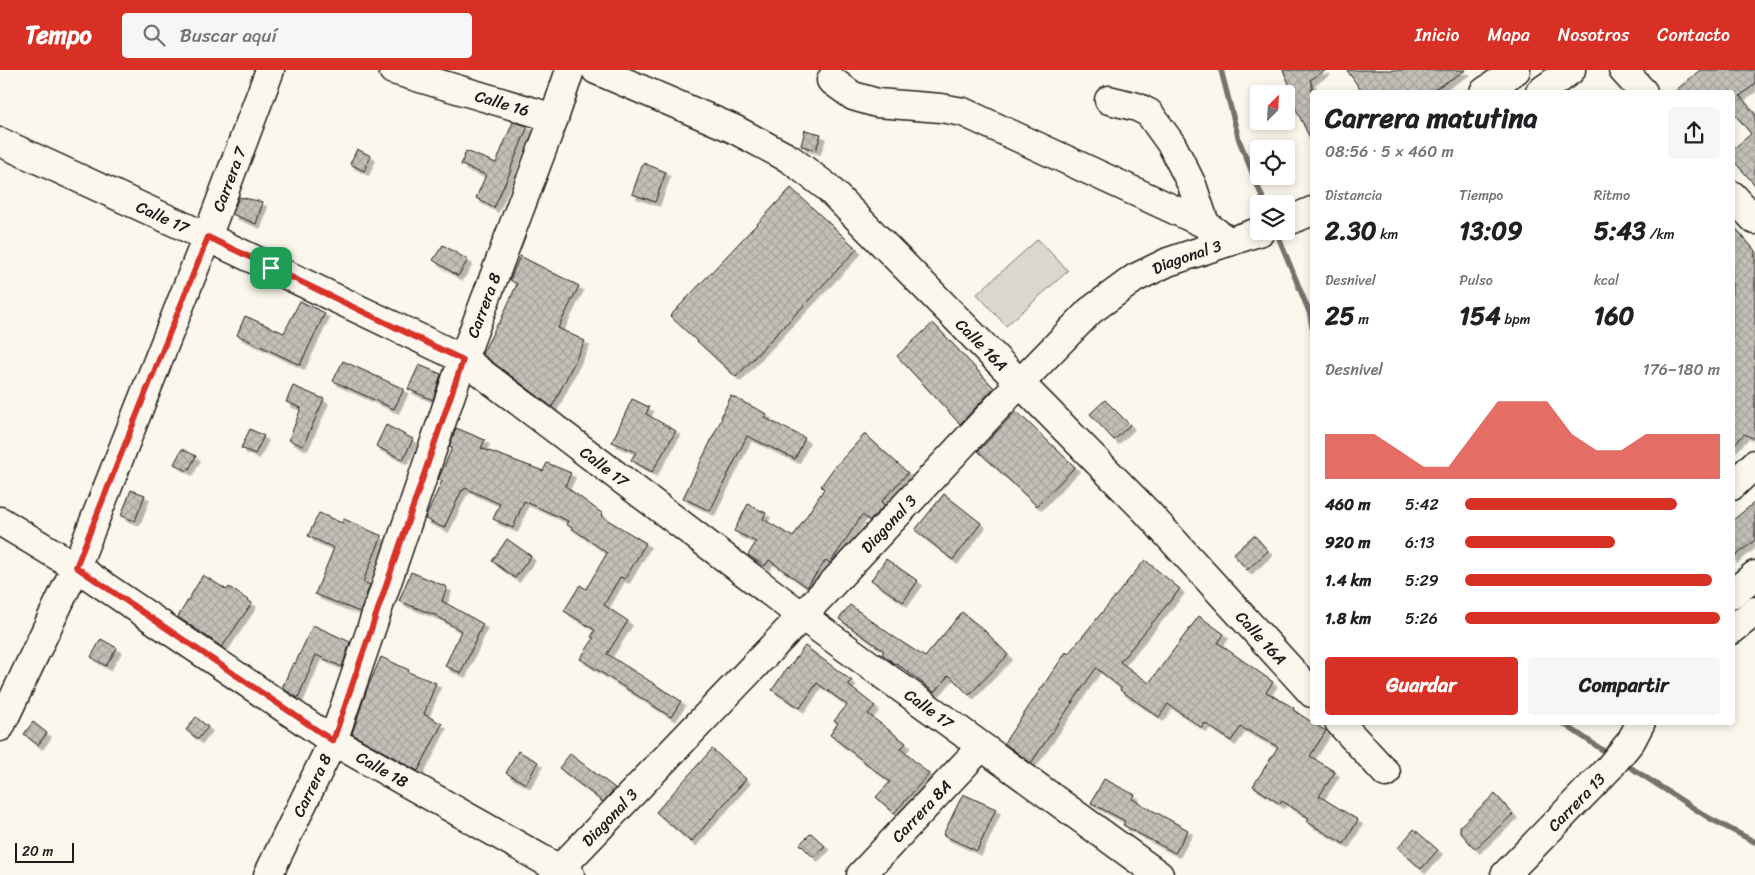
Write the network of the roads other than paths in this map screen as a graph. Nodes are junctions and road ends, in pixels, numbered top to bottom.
1 (270, 70) edge
2 (393, 70) edge
3 (570, 70) edge
4 (596, 70) edge
5 (1516, 70) edge
6 (1571, 70) edge
7 (1623, 70) edge
8 (831, 80) dead end
9 (1487, 90) edge
10 (1543, 90) edge
11 (1641, 90) edge
12 (1109, 100) dead end
13 (554, 118) junction
14 (0, 142) edge
15 (1735, 197) edge
16 (1755, 220) edge
17 (1205, 224) junction
18 (208, 237) junction
19 (1244, 237) edge
20 (463, 360) junction
21 (1019, 384) junction
22 (1755, 464) edge
23 (1735, 483) edge
24 (0, 521) edge
25 (76, 567) junction
26 (1755, 575) edge
27 (1735, 592) edge
28 (1755, 611) edge
29 (802, 616) junction
30 (1735, 628) edge
31 (1310, 691) edge
32 (1342, 725) edge
33 (0, 727) edge
34 (1636, 732) edge
35 (333, 741) junction
36 (981, 747) junction
37 (1386, 773) dead end
38 (561, 873) edge
39 (268, 875) edge
40 (861, 875) edge
41 (1159, 875) edge
42 (1505, 875) edge

1 - 18 street, Carrera 7
2 - 13 street, Calle 16
3 - 13 street, Carrera 8
4 - 21 street, Calle 16A
5 - 9 street
6 - 10 street
7 - 11 street
8 - 17 street
12 - 17 street
13 - 20 street, Carrera 8
14 - 18 street, Calle 17
15 - 16 street
17 - 19 street
18 - 20 street, Calle 17
18 - 25 street, Carrera 7
19 - 21 street, Diagonal 3
20 - 29 street, Calle 17
20 - 35 street, Carrera 8
21 - 29 street, Diagonal 3
21 - 31 street, Calle 16A
22 - 23 street
24 - 25 street, Calle 18
25 - 33 street, Carrera 7
25 - 35 street, Calle 18
26 - 27 street
28 - 30 street
29 - 36 street, Calle 17
29 - 38 street, Diagonal 3
32 - 37 street
34 - 42 street, Carrera 13
35 - 38 street, Calle 18
35 - 39 street, Carrera 8
36 - 40 street, Carrera 8A
36 - 41 street, Calle 17

